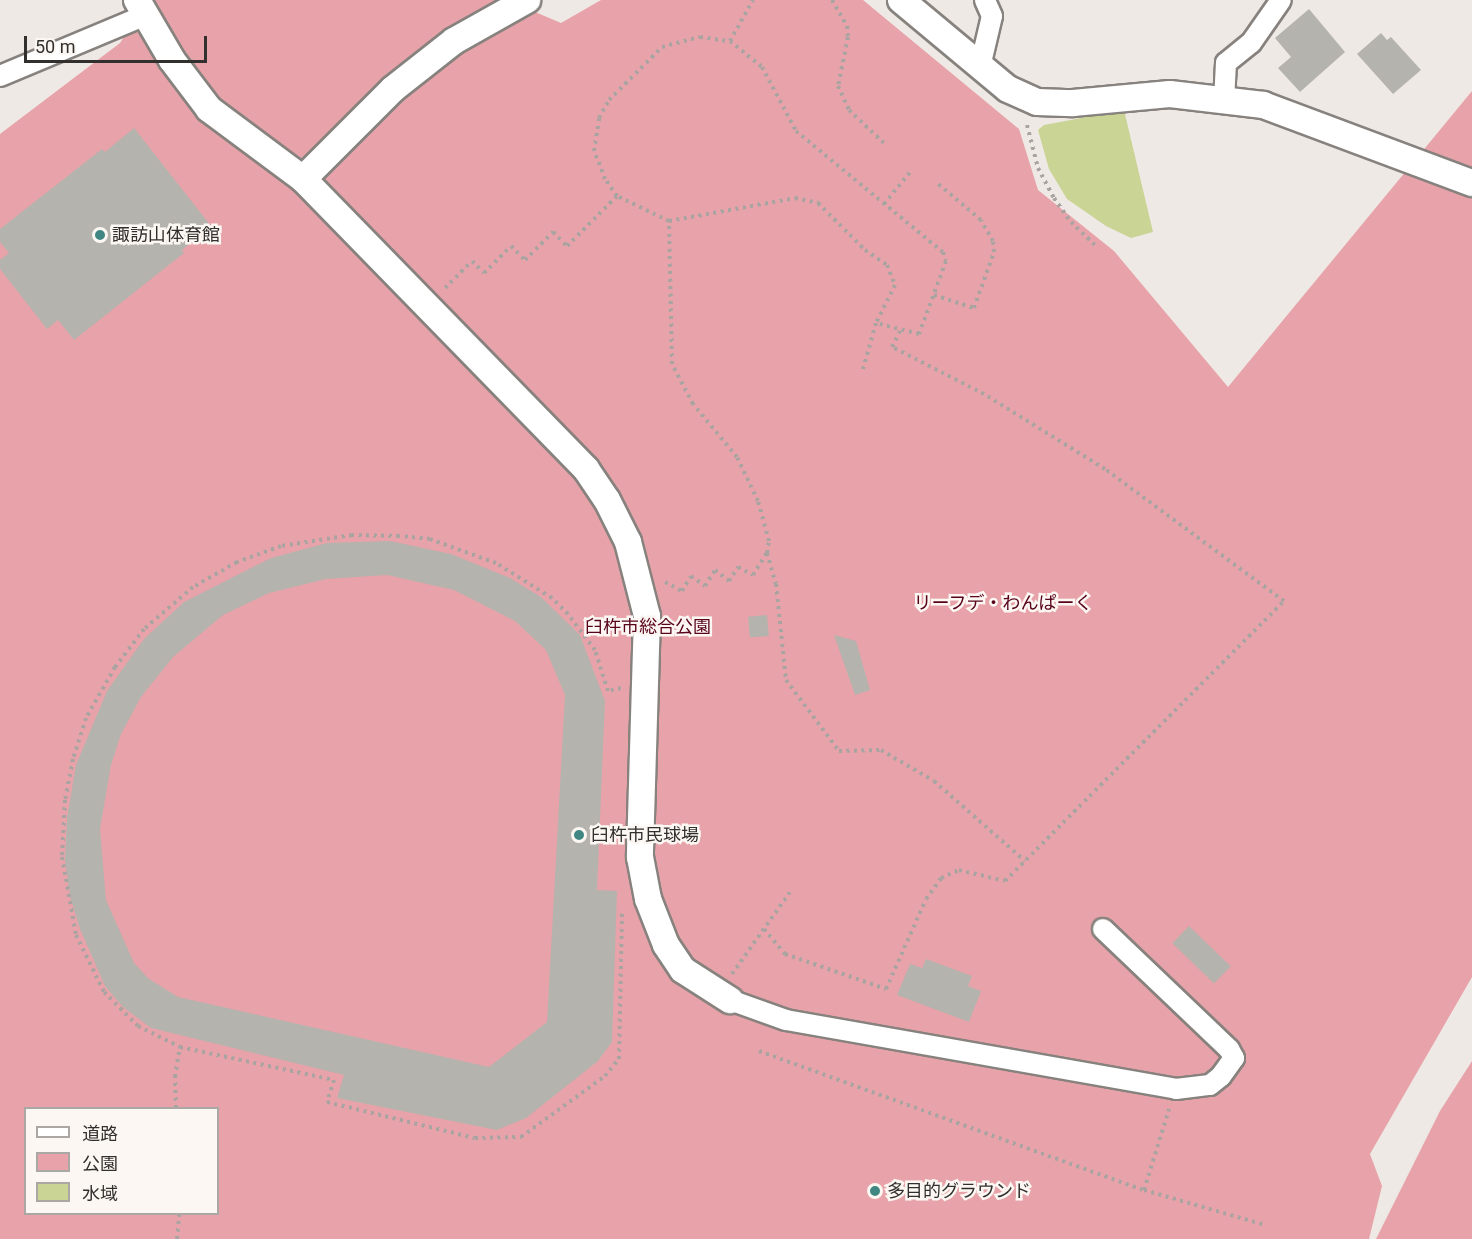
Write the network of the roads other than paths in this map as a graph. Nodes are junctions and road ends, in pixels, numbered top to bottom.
1 (527, 0) edge
2 (901, 0) edge
3 (985, 0) edge
4 (1281, 0) edge
5 (141, 7) edge
6 (980, 67) junction
7 (0, 76) edge
8 (1224, 101) junction
9 (303, 179) junction
10 (1472, 183) edge
11 (1103, 929) dead end
12 (724, 997) joint

1 - 9 street
2 - 6 street
3 - 6 street
4 - 8 street
5 - 7 street
5 - 9 street
6 - 8 street
8 - 10 street
9 - 12 street
11 - 12 street

